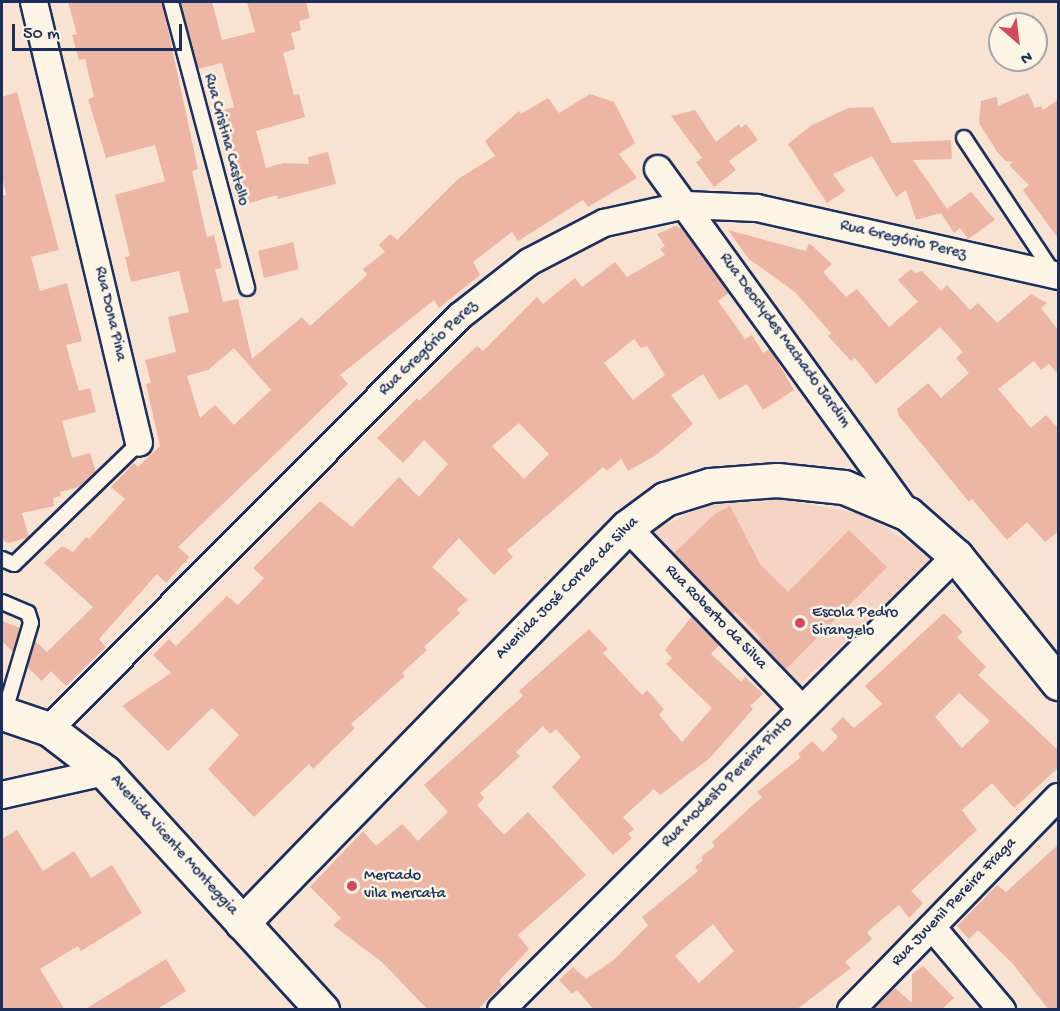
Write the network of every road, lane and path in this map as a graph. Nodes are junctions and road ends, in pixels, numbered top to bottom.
1 (34, 2) edge
2 (171, 2) edge
3 (964, 138) dead end
4 (658, 169) dead end
5 (686, 205) junction
6 (1057, 277) edge
7 (247, 288) dead end
8 (140, 443) joint
9 (908, 514) junction
10 (627, 527) junction
11 (956, 556) junction
12 (2, 559) edge
13 (2, 602) edge
14 (8, 667) edge
15 (1059, 683) edge
16 (802, 709) junction
17 (3, 713) edge
18 (49, 729) junction
19 (105, 772) junction
20 (2, 795) edge
21 (1059, 797) edge
22 (242, 923) junction
23 (932, 927) junction
24 (322, 1010) edge
25 (501, 1010) edge
26 (851, 1010) edge
27 (1002, 1010) edge

1 - 8 street, Rua Dona Pina
2 - 7 lane, Rua Cristina Castello
3 - 6 lane
4 - 5 street, Rua Deoclydes Machado Jardim
5 - 6 street, Rua Gregório Perez
5 - 9 street, Rua Deoclydes Machado Jardim
5 - 18 street, Rua Gregório Perez
8 - 12 lane, Rua Dona Pina
9 - 10 street, Avenida José Correa da Silva
9 - 11 street, Avenida José Correa da Silva
10 - 16 street, Rua Roberto da Silva
10 - 22 street, Avenida José Correa da Silva
11 - 15 street, Avenida José Correa da Silva
11 - 16 street, Rua Modesto Pereira Pinto
13 - 14 lane
14 - 17 lane
16 - 25 street, Rua Modesto Pereira Pinto
17 - 18 street, Avenida Vicente Monteggia
18 - 19 street, Avenida Vicente Monteggia
19 - 20 street
19 - 22 street, Avenida Vicente Monteggia
21 - 23 street, Rua Juvenil Pereira Fraga
22 - 24 street, Avenida Vicente Monteggia
23 - 26 street, Rua Juvenil Pereira Fraga
23 - 27 street

